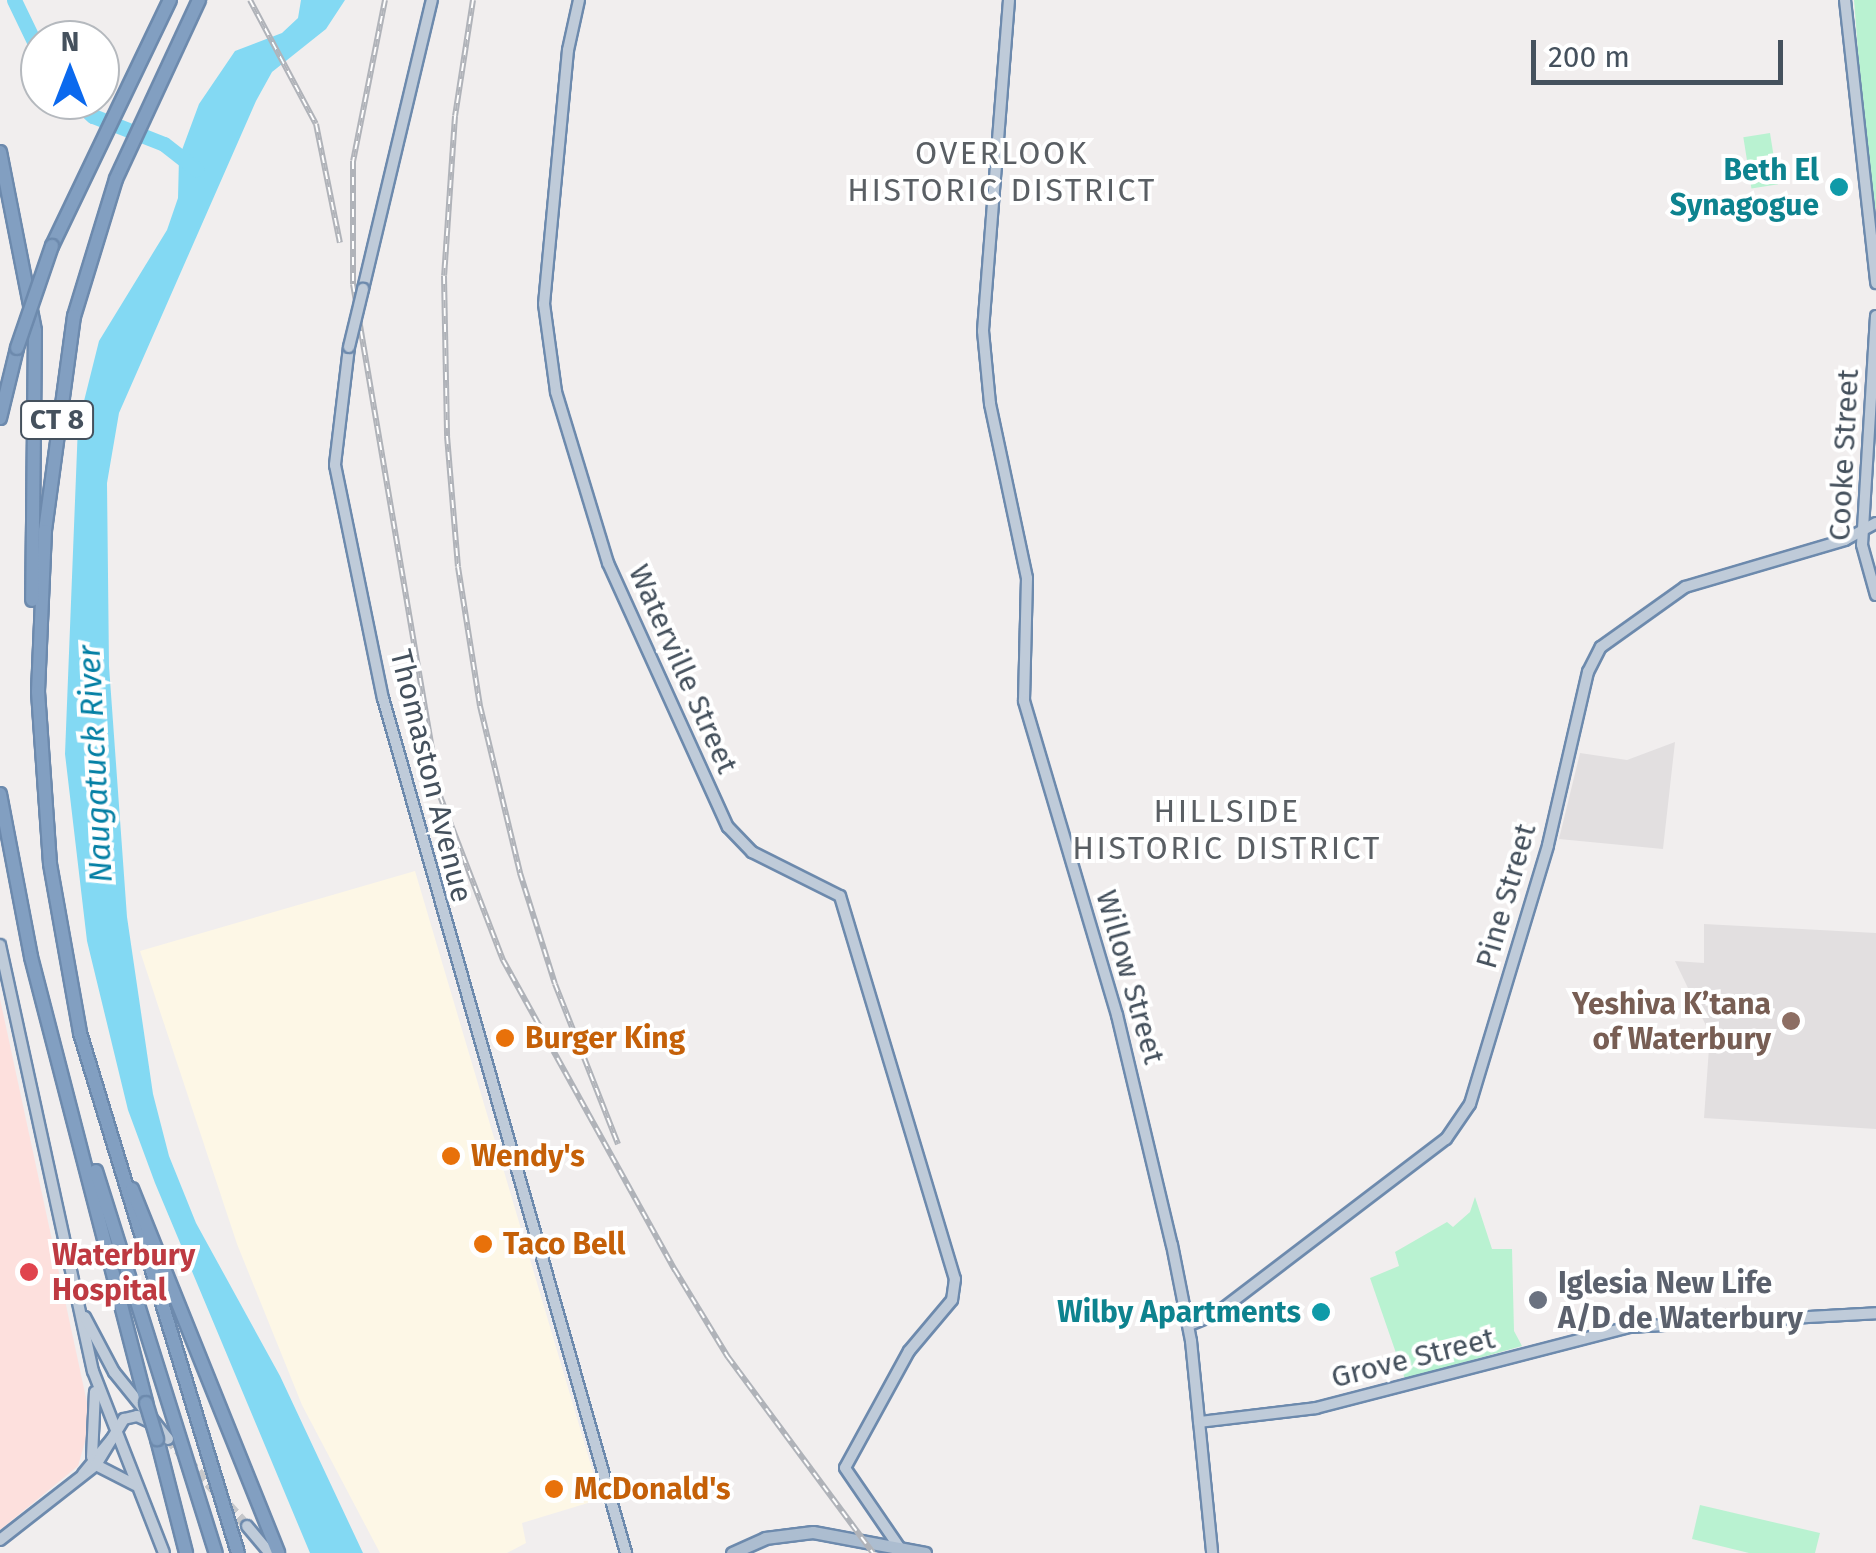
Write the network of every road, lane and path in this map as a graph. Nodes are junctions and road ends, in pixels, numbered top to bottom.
1 (170, 0) edge
2 (199, 0) edge
3 (432, 0) edge
4 (580, 0) edge
5 (1009, 0) edge
6 (1845, 0) edge
7 (0, 152) edge
8 (1876, 282) edge
9 (1876, 316) edge
10 (0, 418) edge
11 (1876, 523) edge
12 (1863, 532) junction
13 (1876, 595) edge
14 (38, 692) junction
15 (0, 794) edge
16 (0, 945) edge
17 (90, 1074) junction
18 (65, 1084) junction
19 (74, 1288) junction
20 (1876, 1313) edge
21 (1189, 1325) junction
22 (93, 1371) junction
23 (1199, 1422) junction
24 (115, 1434) junction
25 (161, 1435) junction
26 (94, 1461) junction
27 (138, 1490) junction
28 (247, 1526) tunnel mouth
29 (0, 1540) edge
30 (899, 1547) junction
31 (164, 1553) edge
32 (186, 1553) edge
33 (216, 1553) edge
34 (239, 1553) edge
35 (270, 1553) edge
36 (278, 1553) edge
37 (626, 1553) edge
38 (732, 1553) edge
39 (924, 1553) edge
40 (1212, 1553) edge

1 - 10 highway, CT 8, bridge
2 - 14 highway, CT 8
3 - 37 street, Thomaston Avenue, bridge
4 - 30 street, Waterville Street
5 - 21 street, Willow Street
6 - 8 street
7 - 14 highway
9 - 12 street, Cooke Street
11 - 12 street, Pine Street
12 - 13 street, Cooke Street
12 - 21 street, Pine Street
14 - 17 highway, CT 8
15 - 18 highway
16 - 19 street
17 - 34 highway, CT 8
17 - 36 highway
18 - 25 highway, bridge
18 - 33 highway
19 - 22 street
19 - 25 street
20 - 23 street, Grove Street
21 - 23 street, Willow Street
22 - 24 street
22 - 26 street
23 - 40 street, Willow Street
24 - 25 street
24 - 26 street
24 - 27 street
25 - 32 highway
26 - 27 street
26 - 29 street
27 - 31 street
28 - 35 street
30 - 38 main road
30 - 39 main road

